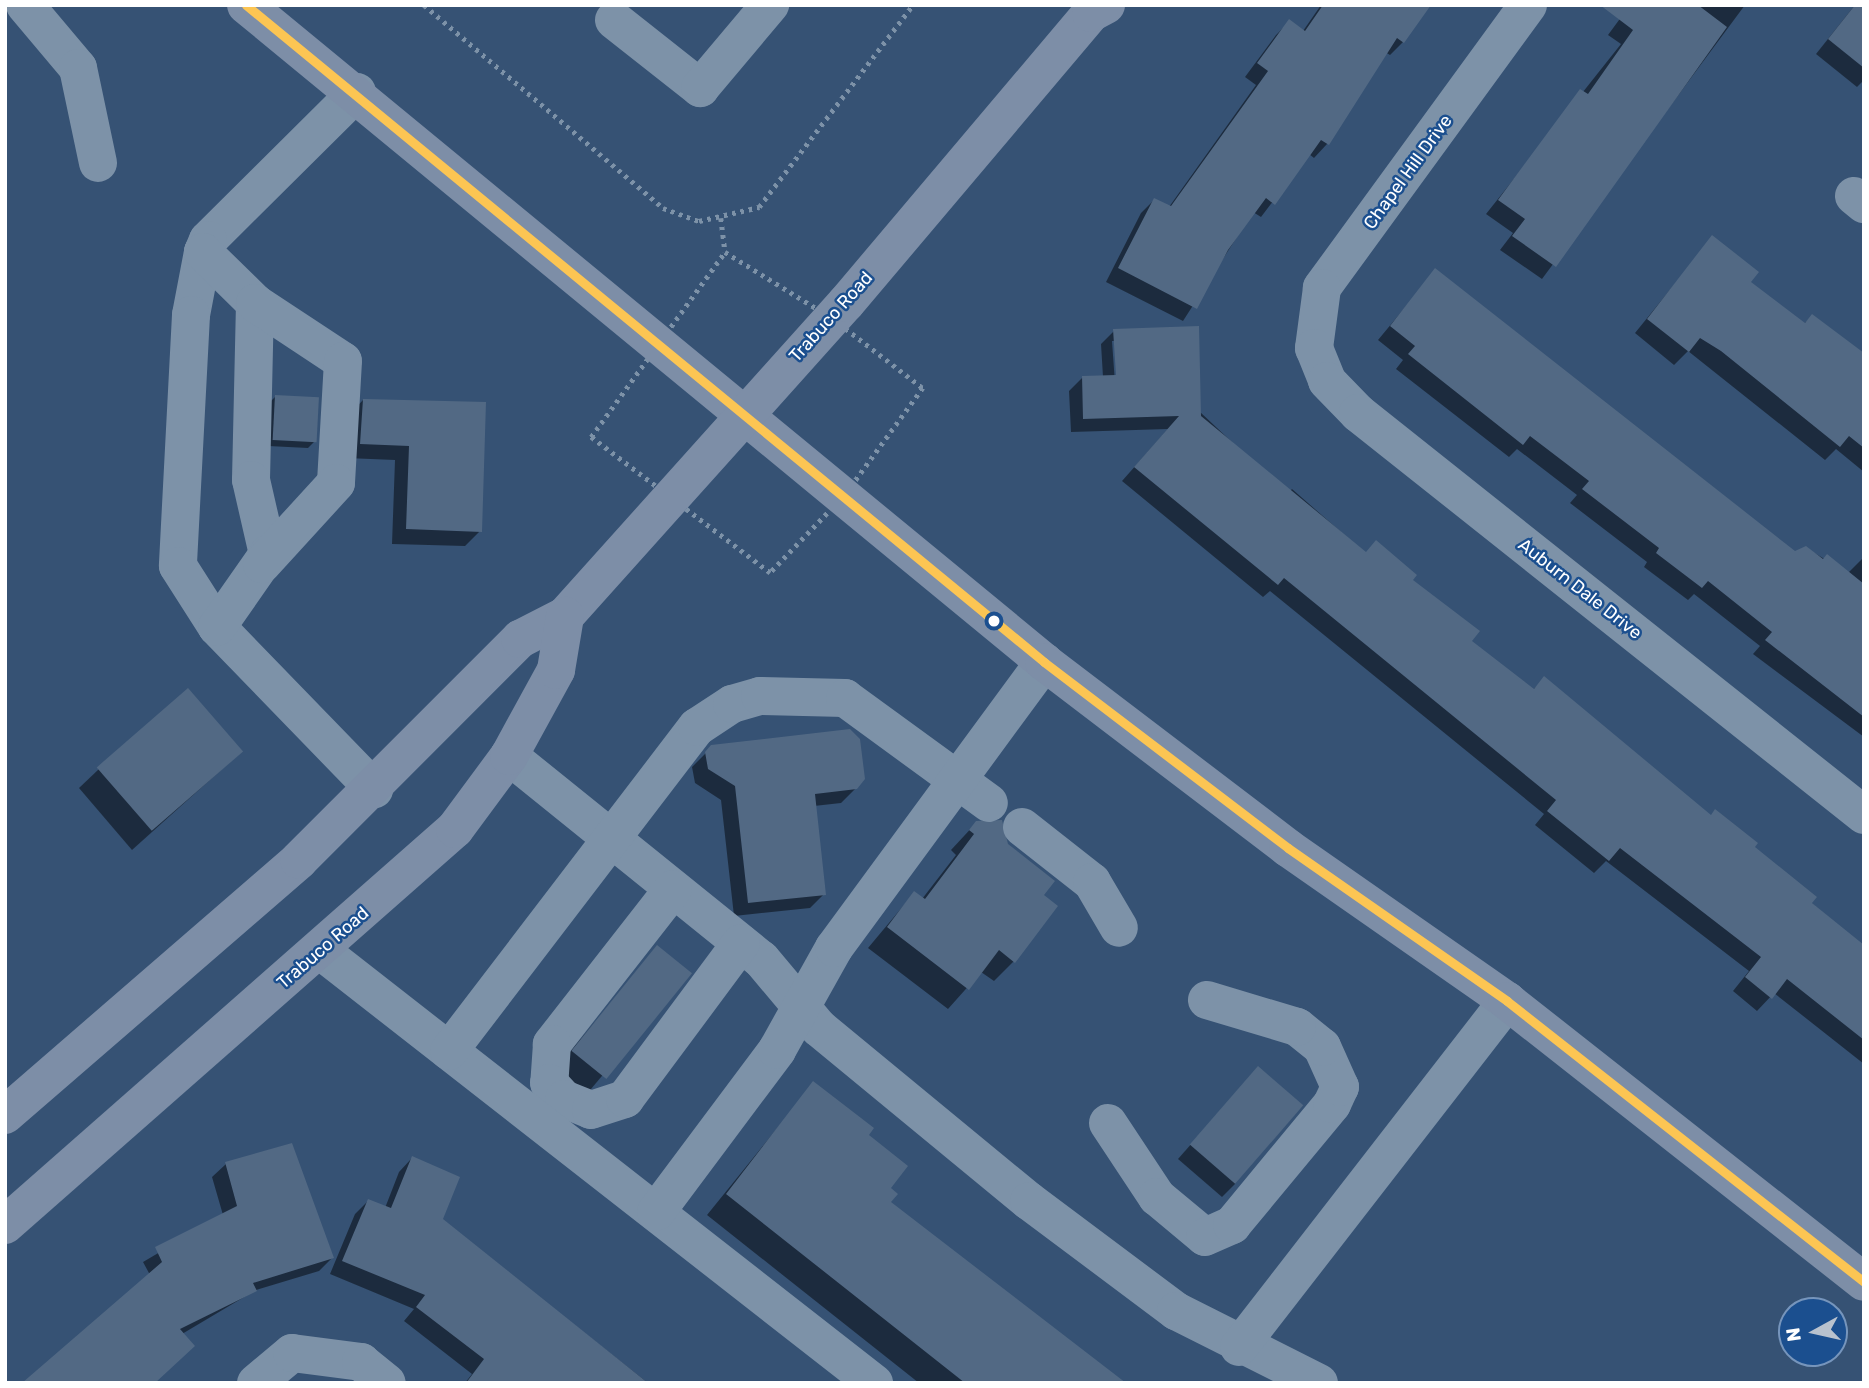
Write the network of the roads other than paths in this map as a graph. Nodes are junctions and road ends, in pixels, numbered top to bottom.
1 (24, 5) edge
2 (246, 5) edge
3 (770, 5) edge
4 (1528, 5) edge
5 (1095, 8) edge
6 (614, 20) dead end
7 (357, 92) junction
8 (98, 163) dead end
9 (203, 252) junction
10 (255, 303) junction
11 (1314, 348) joint
12 (743, 412) junction
13 (262, 564) junction
14 (565, 616) junction
15 (217, 627) junction
16 (1044, 662) junction
17 (509, 756) junction
18 (959, 779) junction
19 (374, 789) junction
20 (989, 803) dead end
21 (1864, 815) edge
22 (1021, 827) dead end
23 (614, 842) junction
24 (673, 890) junction
25 (1119, 928) dead end
26 (741, 943) junction
27 (321, 951) junction
28 (1207, 999) dead end
29 (1507, 1001) junction
30 (799, 1003) junction
31 (449, 1051) junction
32 (5, 1115) edge
33 (1108, 1123) dead end
34 (656, 1212) junction
35 (5, 1225) edge
36 (1864, 1282) edge
37 (1239, 1347) junction
38 (256, 1383) edge
39 (387, 1383) edge
40 (874, 1383) edge
41 (1320, 1383) edge

1 - 8 street
2 - 7 main road
3 - 6 street
4 - 11 street, Chapel Hill Drive
5 - 12 main road, Trabuco Road
7 - 9 street
7 - 12 main road
9 - 10 street
9 - 15 street
10 - 13 street
10 - 13 street
11 - 21 street, Auburn Dale Drive
12 - 14 main road, Trabuco Road
12 - 16 main road
13 - 15 street
14 - 17 main road, Trabuco Road
14 - 19 main road, Trabuco Road
15 - 19 street
16 - 18 street
16 - 29 main road
17 - 23 street
17 - 27 main road, Trabuco Road
18 - 20 street
18 - 23 street
18 - 30 street
19 - 32 main road, Trabuco Road
22 - 25 street
23 - 24 street
23 - 31 street
24 - 26 street
24 - 26 street
26 - 30 street
27 - 31 street
27 - 35 main road, Trabuco Road
28 - 33 street
29 - 36 main road
29 - 37 street
30 - 34 street
30 - 37 street
31 - 34 street
34 - 40 street
37 - 41 street
38 - 39 street

